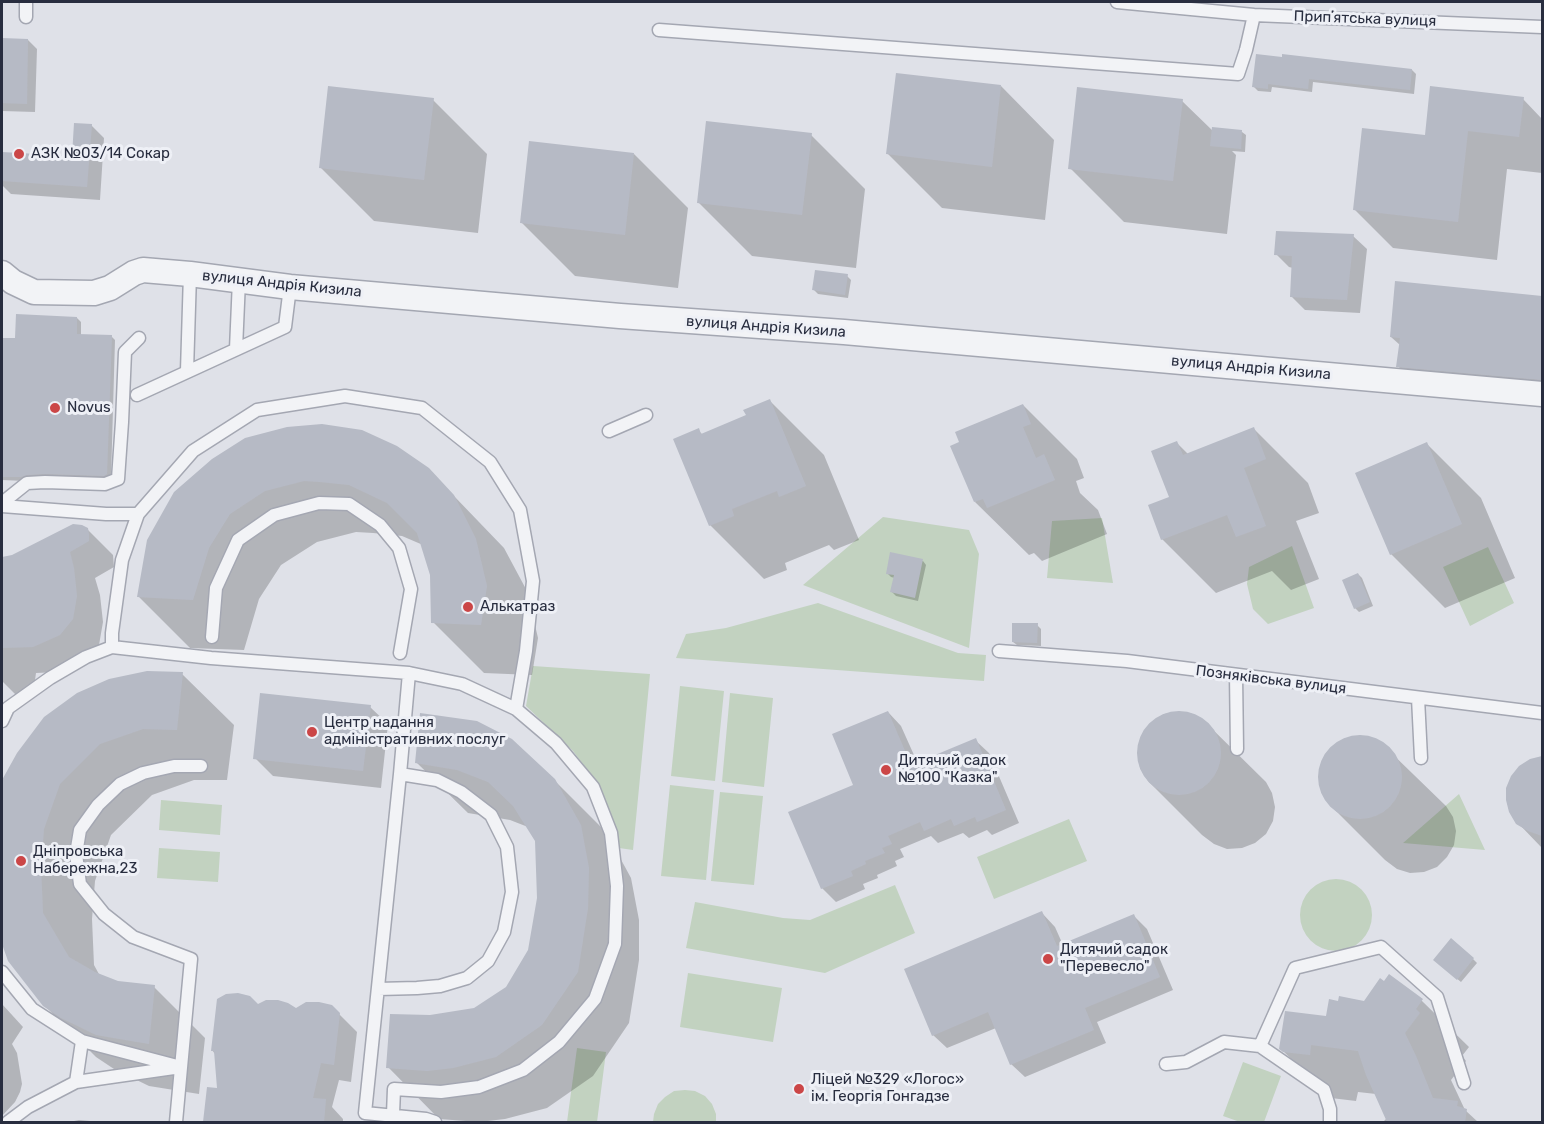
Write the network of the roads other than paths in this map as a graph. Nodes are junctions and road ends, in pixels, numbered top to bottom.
1 (26, 2) edge
2 (1116, 2) edge
3 (1254, 15) junction
4 (26, 17) dead end
5 (1542, 27) edge
6 (659, 30) dead end
7 (2, 273) edge
8 (190, 274) junction
9 (239, 280) junction
10 (290, 287) junction
11 (139, 338) dead end
12 (236, 349) junction
13 (187, 372) junction
14 (1542, 394) edge
15 (137, 395) dead end
16 (646, 415) dead end
17 (609, 431) dead end
18 (2, 505) edge
19 (138, 514) junction
20 (212, 637) dead end
21 (112, 646) junction
22 (999, 651) dead end
23 (400, 653) dead end
24 (409, 673) junction
25 (1236, 675) junction
26 (1418, 698) junction
27 (516, 709) junction
28 (1542, 713) edge
29 (2, 721) edge
30 (1237, 749) dead end
31 (1421, 758) dead end
32 (201, 766) dead end
33 (400, 774) junction
34 (2, 972) edge
35 (378, 989) junction
36 (82, 1041) junction
37 (1260, 1046) junction
38 (1166, 1064) dead end
39 (182, 1067) junction
40 (76, 1082) junction
41 (1464, 1083) dead end
42 (393, 1114) junction
43 (8, 1122) edge
44 (176, 1122) edge
45 (435, 1122) edge
46 (1330, 1122) edge

1 - 4 lane
2 - 3 lane, Припʼятська вулиця
3 - 5 lane, Припʼятська вулиця
3 - 6 lane
7 - 8 street, вулиця Андрія Кизила
8 - 9 street, вулиця Андрія Кизила
8 - 13 lane
9 - 10 street, вулиця Андрія Кизила
9 - 12 lane
10 - 12 lane
10 - 14 street, вулиця Андрія Кизила
11 - 18 lane
12 - 13 lane
13 - 15 lane
16 - 17 lane
18 - 19 lane
19 - 21 lane
19 - 27 lane
20 - 23 lane
21 - 24 lane
21 - 29 lane
22 - 25 lane, Позняківська вулиця
24 - 27 lane
24 - 33 lane
25 - 26 lane, Позняківська вулиця
25 - 30 lane
26 - 28 lane, Позняківська вулиця
26 - 31 lane
27 - 42 lane
32 - 39 lane
33 - 35 lane
33 - 35 lane
34 - 36 lane
35 - 42 lane
36 - 39 lane
36 - 40 lane
37 - 38 lane
37 - 41 lane
37 - 46 lane
39 - 40 lane
39 - 44 lane
40 - 43 lane
42 - 45 lane

